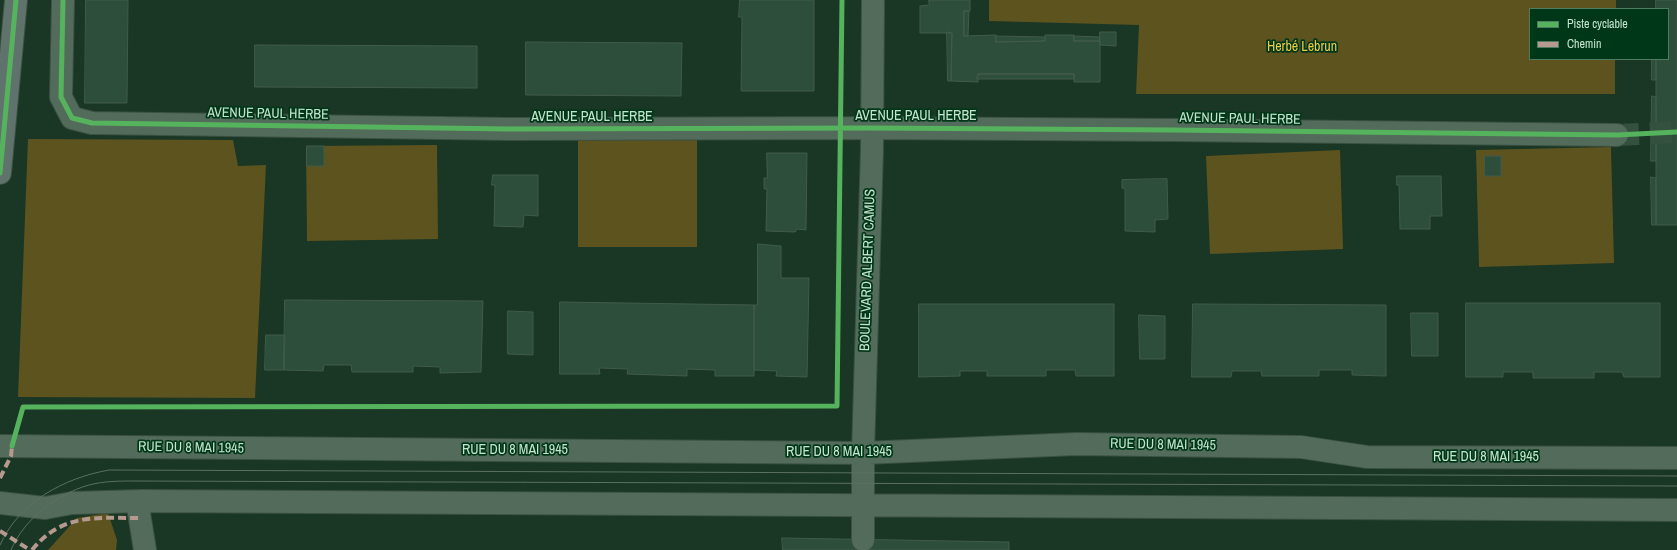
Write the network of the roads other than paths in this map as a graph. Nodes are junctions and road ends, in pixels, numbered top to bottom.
1 (16, 0) edge
2 (63, 0) edge
3 (874, 0) edge
4 (872, 128) junction
5 (1617, 135) tunnel mouth
6 (0, 173) edge
7 (0, 446) edge
8 (863, 453) junction
9 (1677, 458) edge
10 (142, 501) junction
11 (0, 504) edge
12 (863, 505) junction
13 (1677, 510) edge
14 (863, 540) dead end
15 (145, 550) edge

1 - 6 main road
2 - 4 street, AVENUE PAUL HERBE
3 - 4 street, BOULEVARD ALBERT CAMUS
4 - 5 street, AVENUE PAUL HERBE
4 - 8 street, BOULEVARD ALBERT CAMUS
7 - 8 street, RUE DU 8 MAI 1945
8 - 9 street, RUE DU 8 MAI 1945
8 - 12 street, BOULEVARD ALBERT CAMUS
10 - 11 street
10 - 12 street
10 - 15 street
12 - 13 street
12 - 14 street, BOULEVARD ALBERT CAMUS

